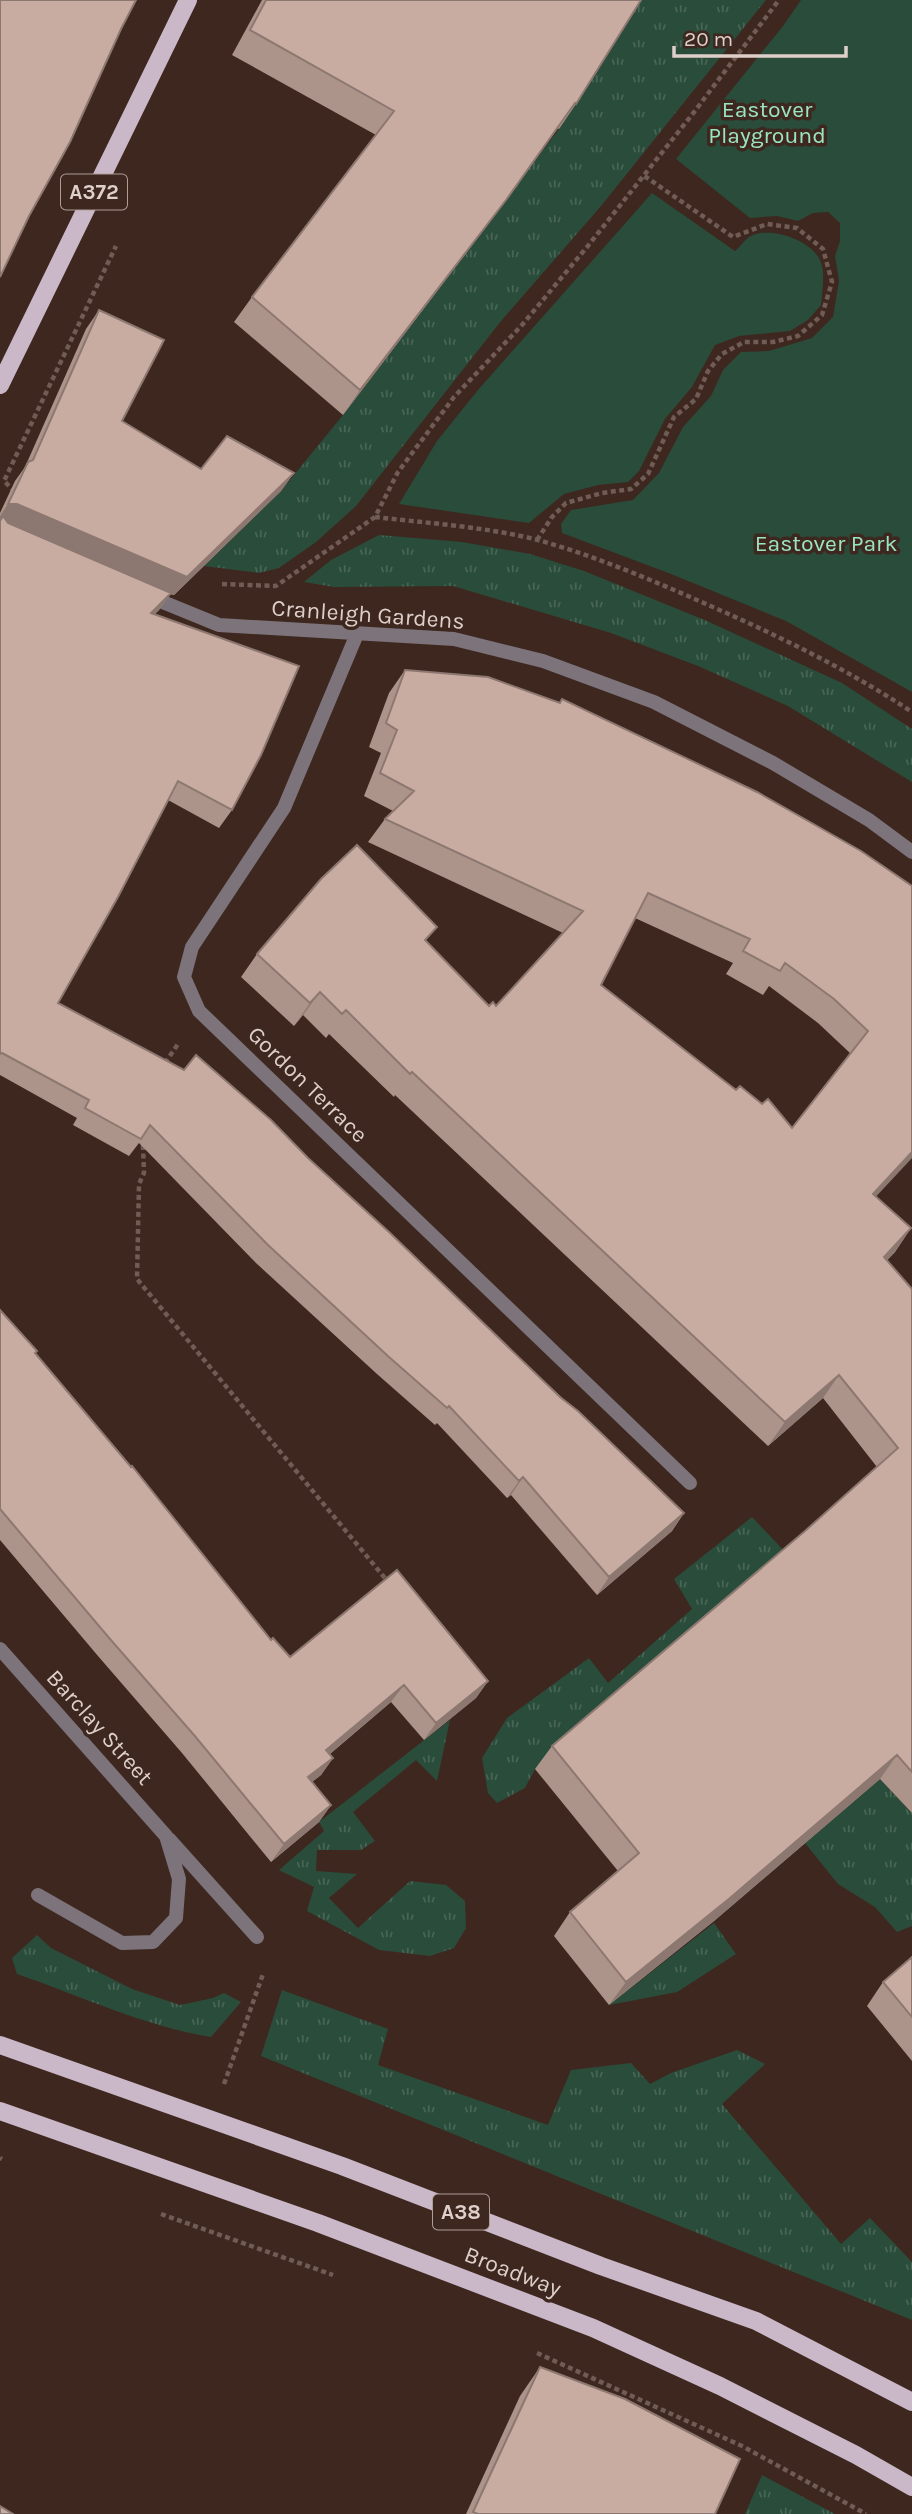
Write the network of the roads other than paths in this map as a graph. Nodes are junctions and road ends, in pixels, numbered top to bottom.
1 (188, 0) edge
2 (0, 385) edge
3 (132, 589) edge
4 (357, 635) junction
5 (912, 852) edge
6 (690, 1483) dead end
7 (0, 1649) edge
8 (166, 1836) junction
9 (38, 1895) dead end
10 (257, 1937) dead end
11 (0, 2045) edge
12 (0, 2111) edge
13 (912, 2402) edge
14 (912, 2487) edge

1 - 2 main road, A372
3 - 4 street, Cranleigh Gardens
4 - 5 street, Cranleigh Gardens
4 - 6 street, Gordon Terrace
7 - 8 street, Barclay Street
8 - 9 street, Barclay Street
8 - 10 street, Barclay Street
11 - 13 main road, Broadway / A38
12 - 14 main road, Broadway

